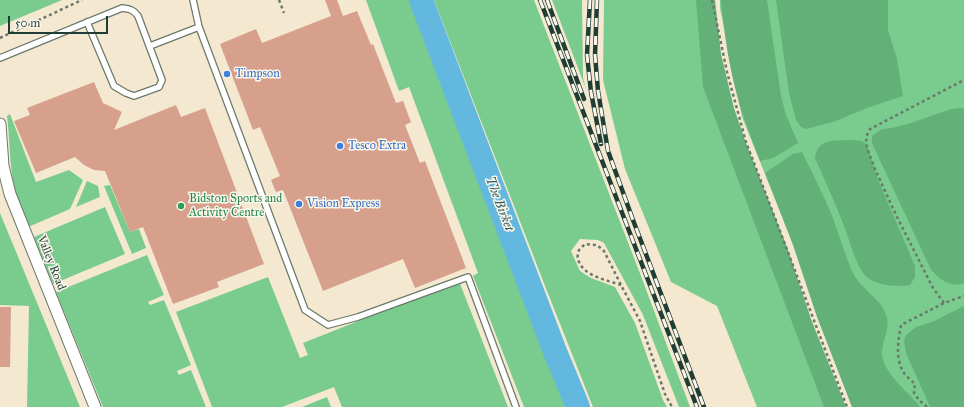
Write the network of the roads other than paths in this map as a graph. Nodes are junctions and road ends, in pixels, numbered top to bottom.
1 (193, 0) edge
2 (87, 22) junction
3 (199, 27) junction
4 (150, 46) junction
5 (0, 58) edge
6 (0, 124) edge
7 (95, 407) edge
8 (516, 407) edge

1 - 3 lane
2 - 4 lane
2 - 4 lane
2 - 5 lane
3 - 4 lane
3 - 8 lane
6 - 7 street, Valley Road

